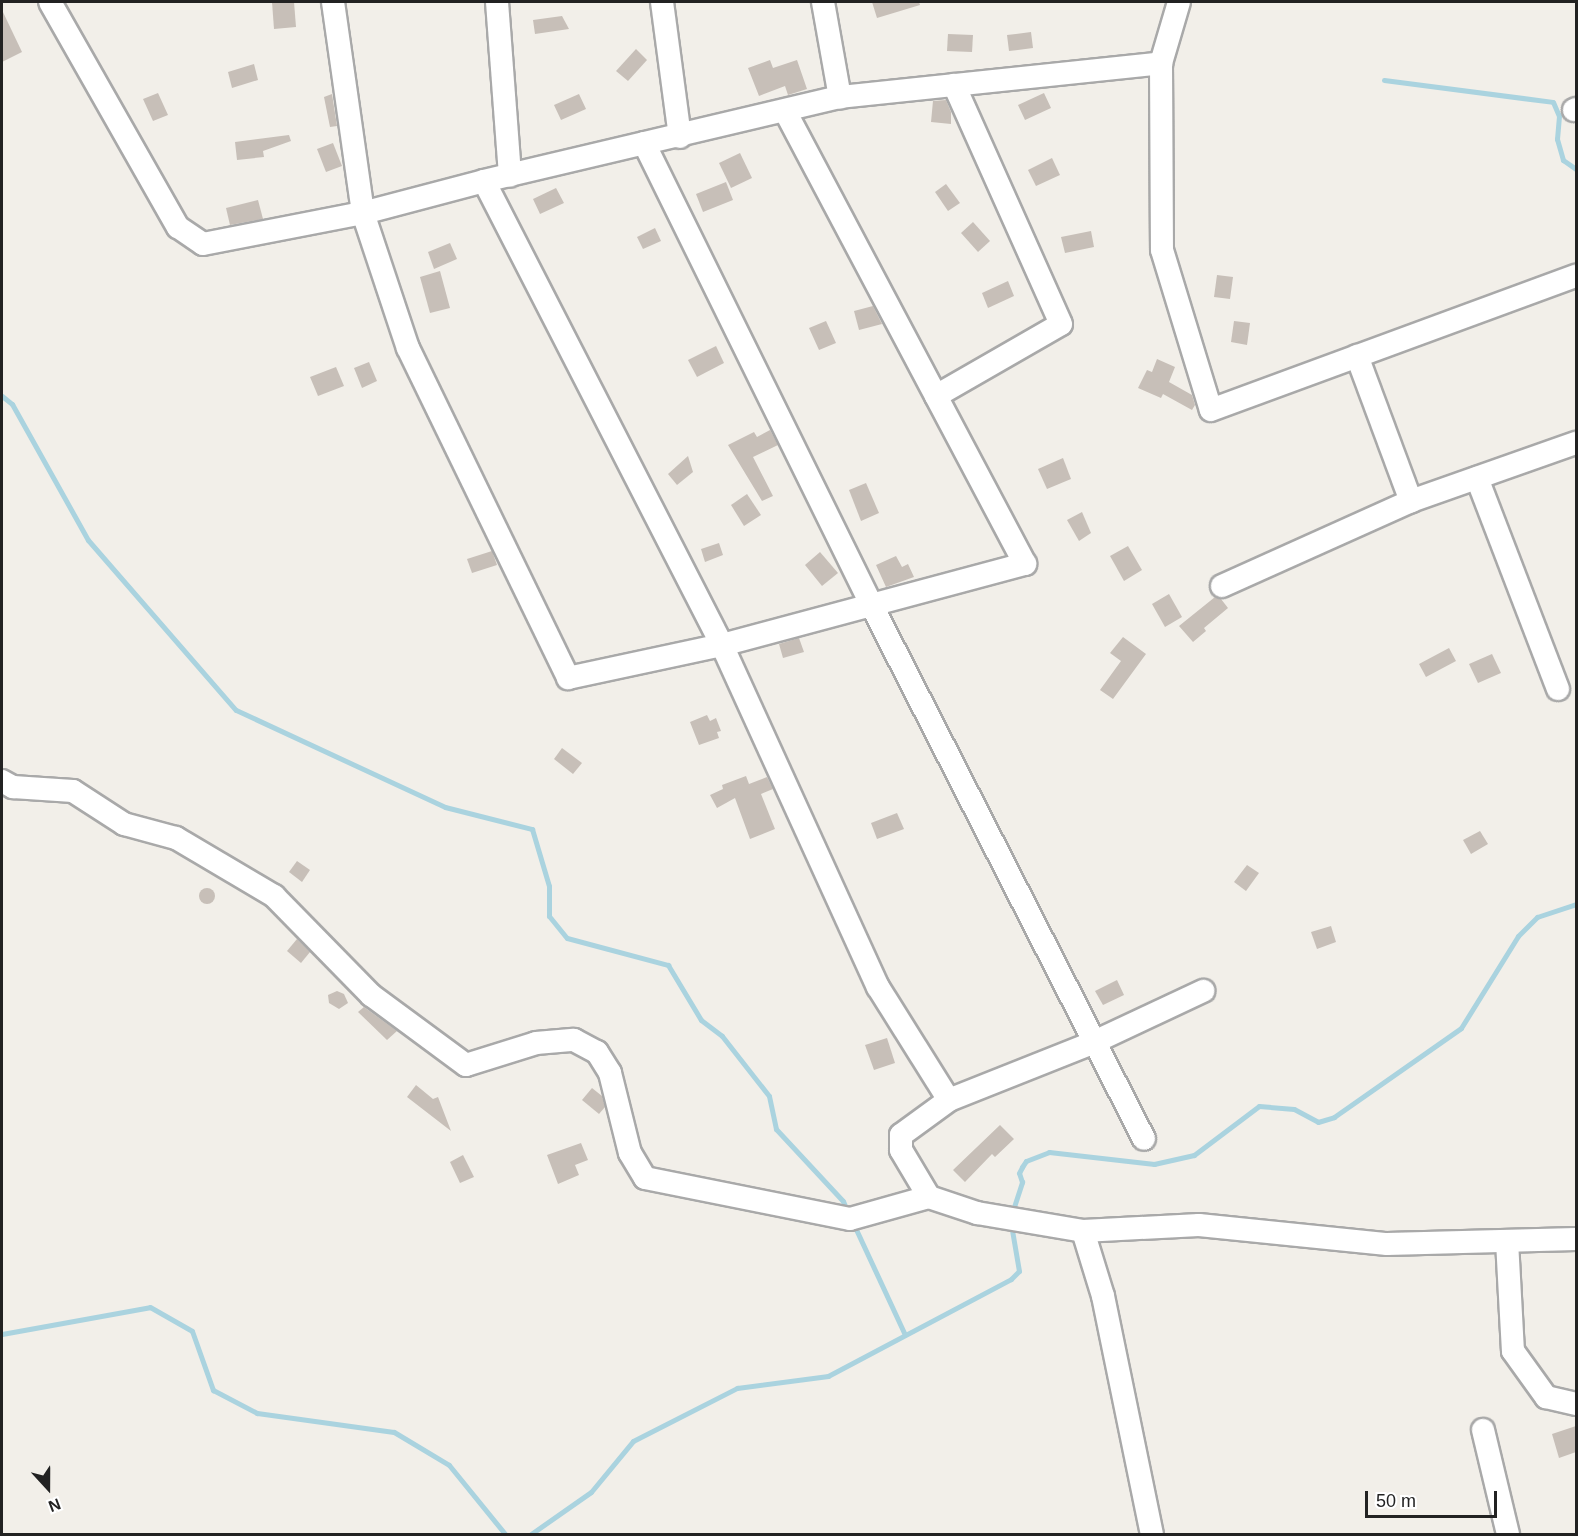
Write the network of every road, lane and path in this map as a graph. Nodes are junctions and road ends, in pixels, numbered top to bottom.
1 (50, 2) edge
2 (333, 2) edge
3 (497, 2) edge
4 (662, 2) edge
5 (823, 2) edge
6 (1179, 2) edge
7 (1161, 63) junction
8 (954, 85) junction
9 (840, 97) junction
10 (785, 111) junction
11 (680, 137) junction
12 (644, 143) junction
13 (510, 176) junction
14 (484, 181) junction
15 (363, 213) junction
16 (1576, 276) edge
17 (1357, 356) junction
18 (936, 396) junction
19 (1571, 451) edge
20 (1477, 478) junction
21 (1411, 501) junction
22 (1222, 586) dead end
23 (872, 606) junction
24 (722, 645) junction
25 (1558, 688) dead end
26 (2, 781) edge
27 (1203, 991) dead end
28 (1092, 1043) junction
29 (949, 1100) junction
30 (1144, 1139) dead end
31 (929, 1197) junction
32 (1083, 1231) junction
33 (1576, 1239) edge
34 (1507, 1241) junction
35 (1576, 1404) edge
36 (1483, 1430) dead end
37 (1152, 1534) edge
38 (1508, 1534) edge

1 - 15 street
2 - 15 street
3 - 13 street
4 - 11 street
5 - 9 street
6 - 7 street
7 - 8 street
7 - 17 street
8 - 9 street
8 - 18 street
9 - 10 street
10 - 11 street
10 - 18 street
11 - 12 street
12 - 13 street
12 - 23 street
13 - 14 street
14 - 15 street
14 - 24 street
15 - 24 street
16 - 17 street
17 - 21 street
18 - 23 street
19 - 20 street
20 - 21 street
20 - 25 street
21 - 22 street
23 - 24 street
23 - 28 street
24 - 29 street
26 - 31 street
27 - 28 street
28 - 29 street
28 - 30 street
29 - 31 street
31 - 32 street
32 - 34 street
32 - 37 street
33 - 34 street
34 - 35 street
36 - 38 street

